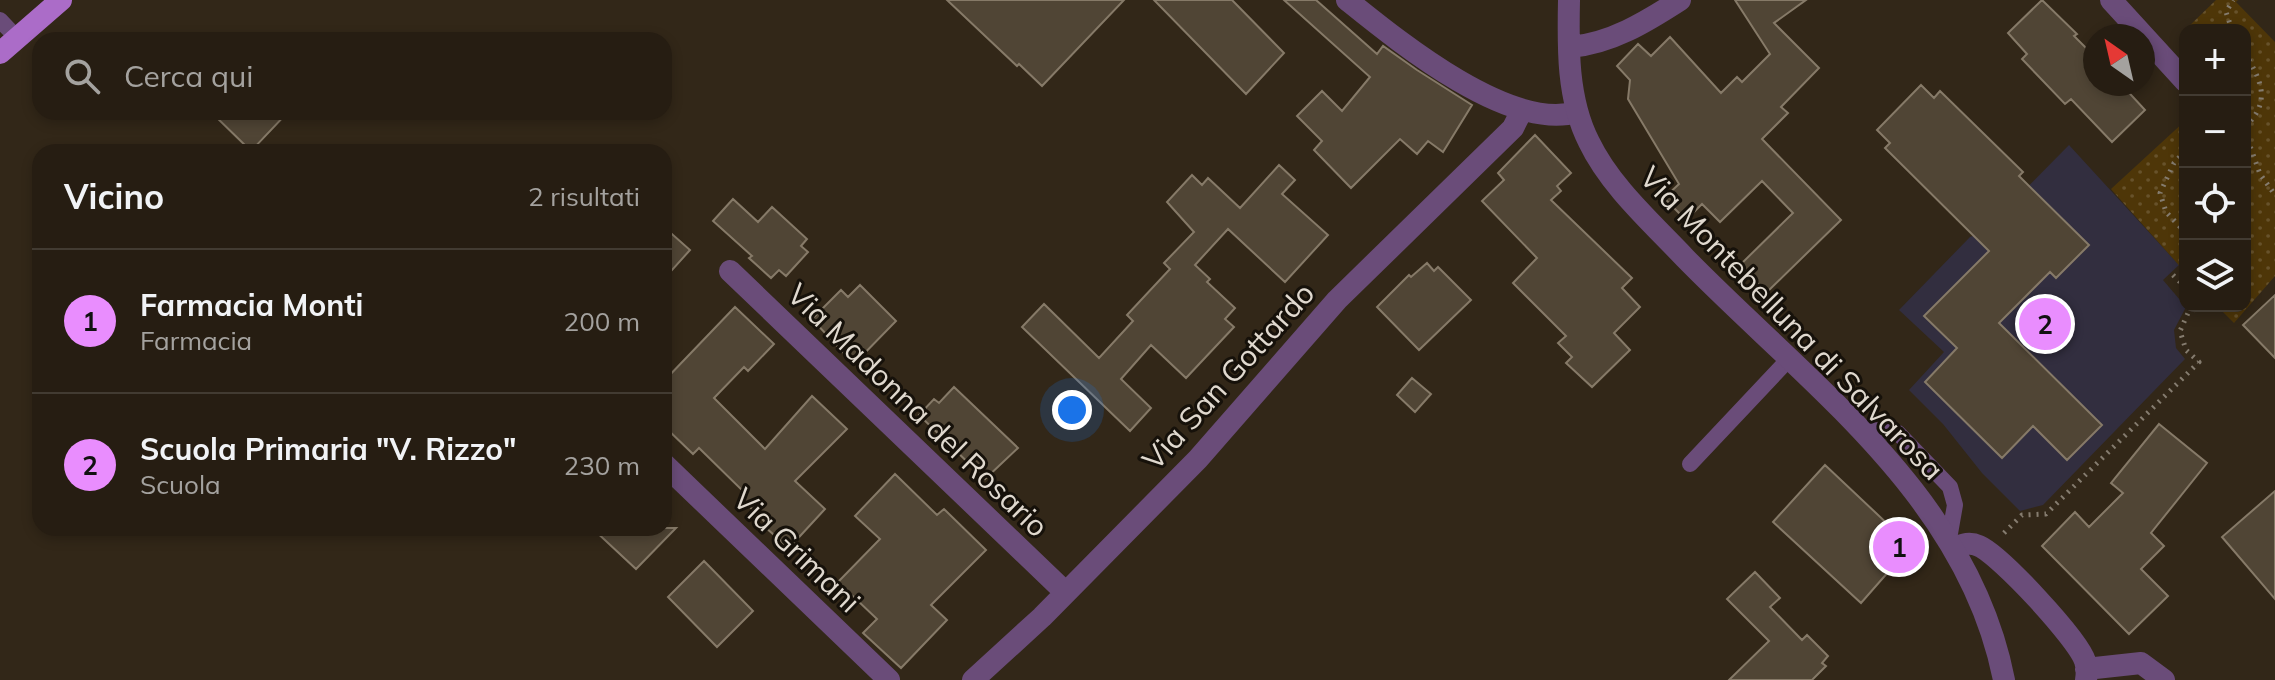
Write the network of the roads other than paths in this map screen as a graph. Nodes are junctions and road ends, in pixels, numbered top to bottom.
1 (61, 0) edge
2 (1347, 0) edge
3 (1569, 0) edge
4 (1680, 0) edge
5 (2111, 0) edge
6 (0, 20) edge
7 (17, 38) junction
8 (1570, 47) junction
9 (0, 53) edge
10 (2179, 74) edge
11 (1522, 110) junction
12 (1577, 112) junction
13 (730, 271) dead end
14 (1788, 360) junction
15 (1690, 464) dead end
16 (672, 472) edge
17 (1952, 543) junction
18 (1065, 592) junction
19 (2086, 674) edge
20 (889, 680) edge
21 (973, 680) edge
22 (2004, 680) edge
23 (2164, 680) edge

1 - 7 main road
2 - 11 street
3 - 8 street, Via Montebelluna di Salvarosa
4 - 8 street
5 - 10 street
6 - 7 lane
7 - 9 main road
8 - 12 street, Via Montebelluna di Salvarosa
11 - 12 street
11 - 18 street, Via San Gottardo
12 - 14 street, Via Montebelluna di Salvarosa
13 - 18 street, Via Madonna del Rosario
14 - 15 lane
14 - 17 street, Via Montebelluna di Salvarosa
16 - 20 street, Via Grimani
17 - 19 street
17 - 22 street, Via Montebelluna di Salvarosa
18 - 21 street, Via San Gottardo
19 - 23 street

